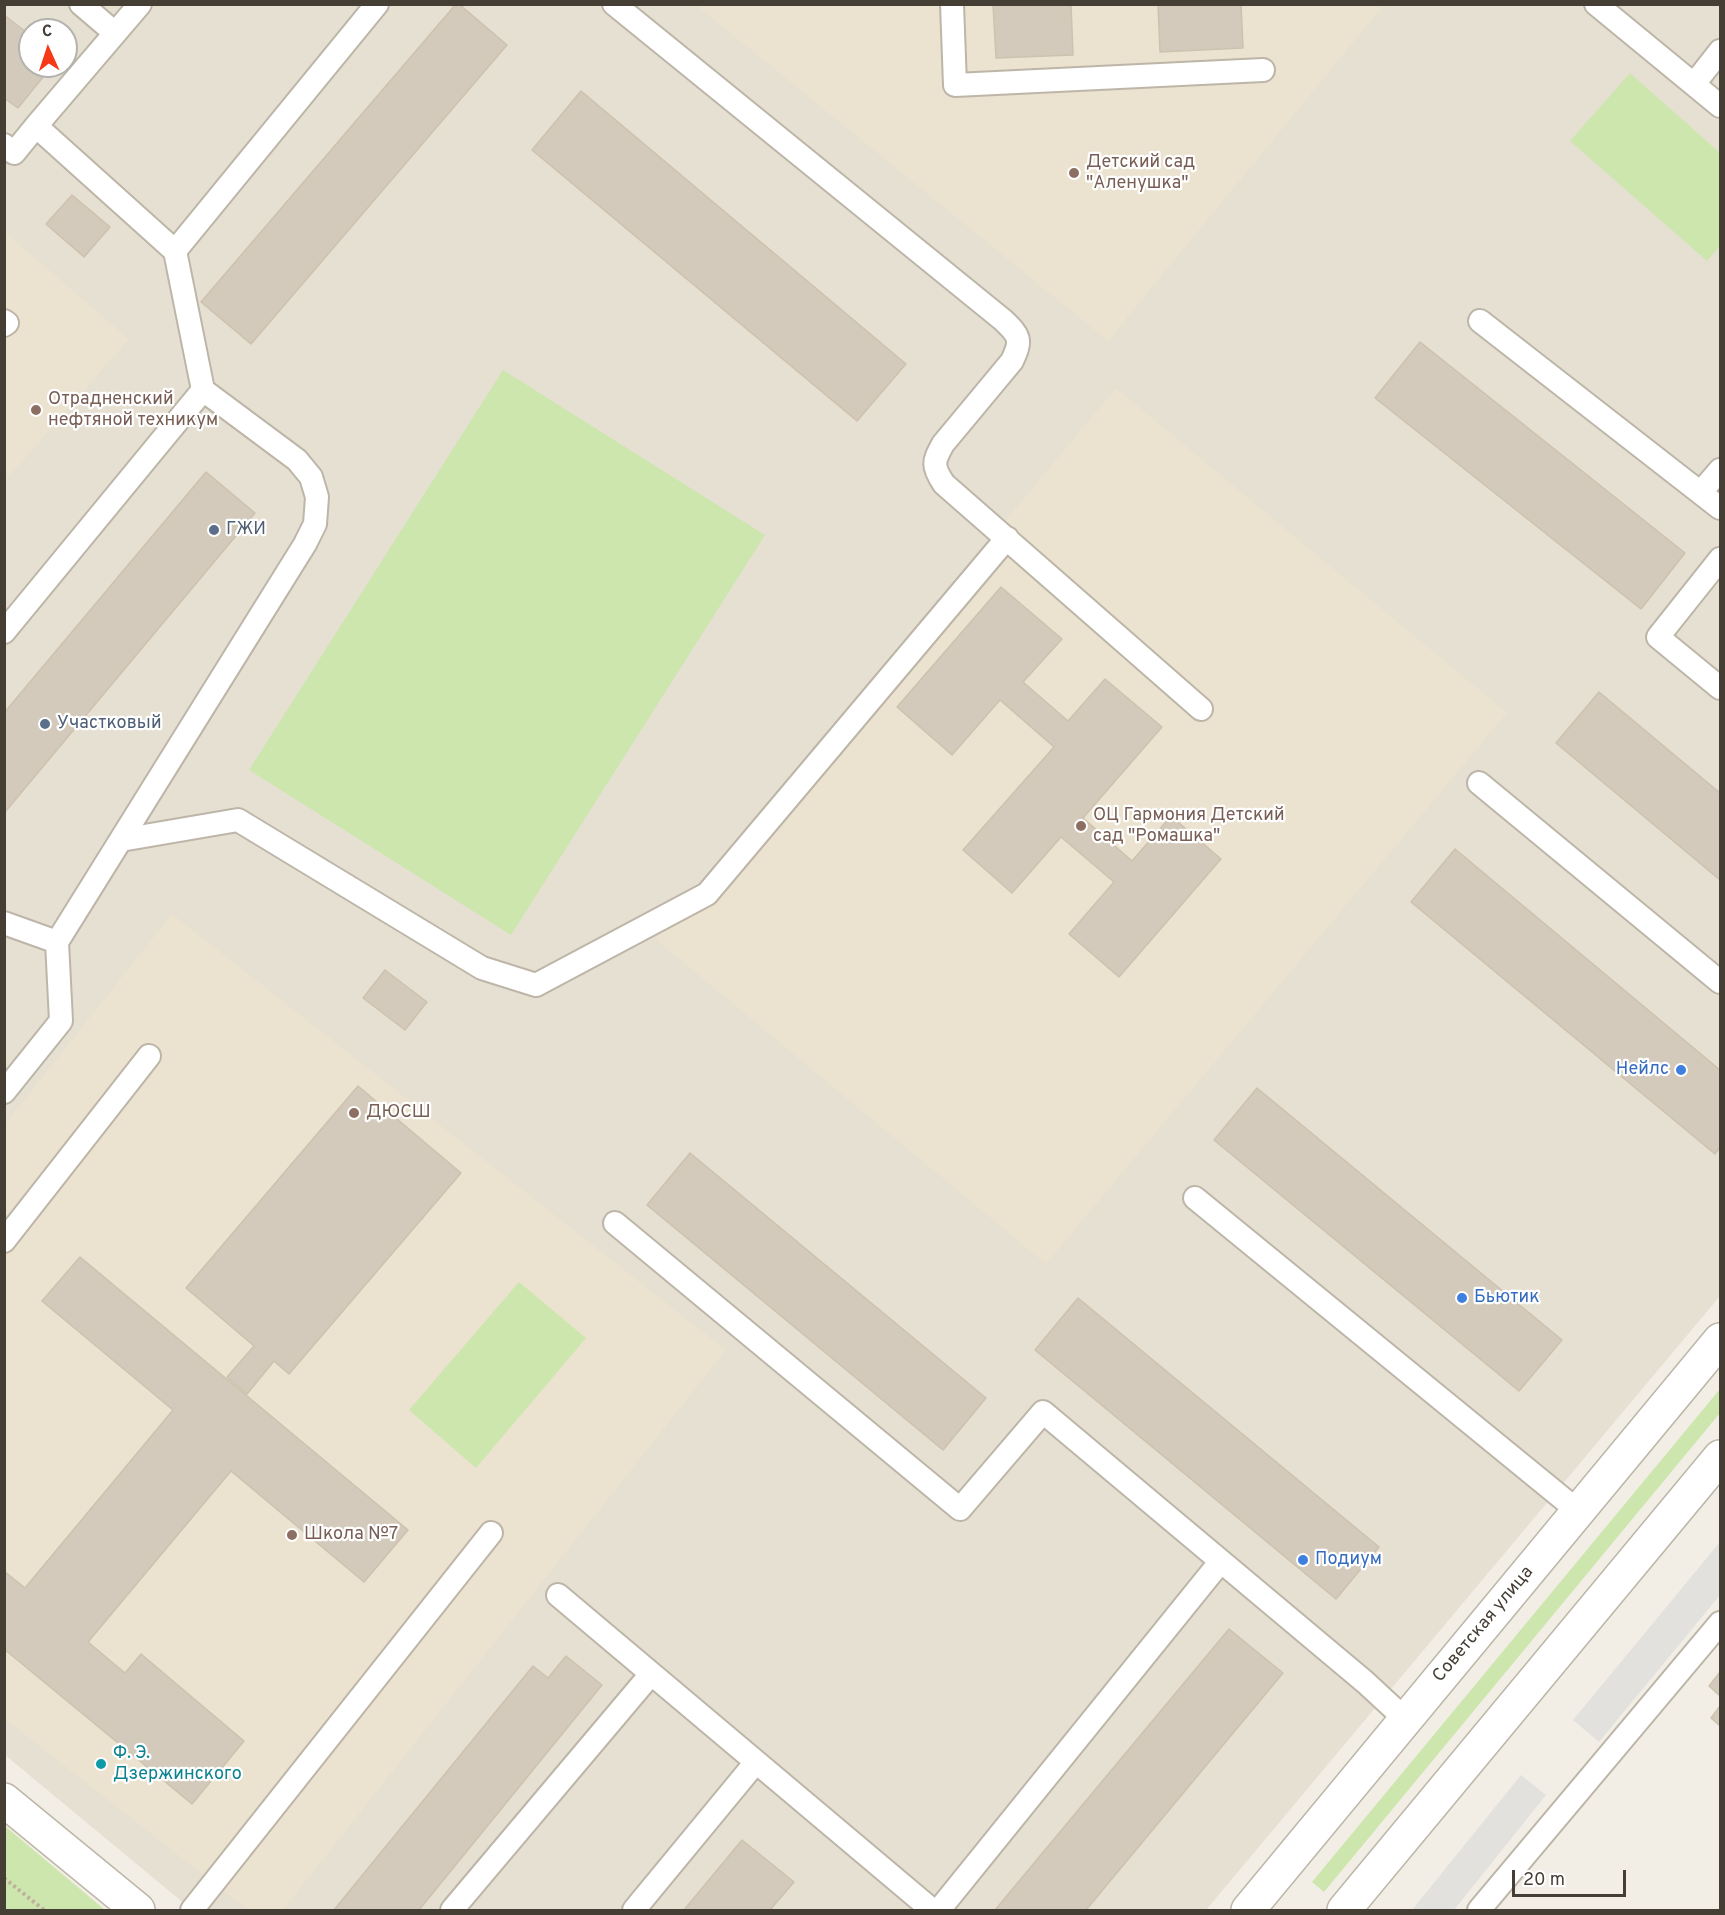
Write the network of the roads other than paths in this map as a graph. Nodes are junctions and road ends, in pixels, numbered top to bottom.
1 (81, 4) edge
2 (140, 4) edge
3 (377, 4) edge
4 (614, 4) edge
5 (952, 4) edge
6 (1596, 4) edge
7 (115, 33) junction
8 (1720, 51) edge
9 (1263, 70) dead end
10 (1694, 84) junction
11 (1720, 106) edge
12 (36, 126) junction
13 (4, 145) edge
14 (175, 251) junction
15 (1480, 321) dead end
16 (203, 390) junction
17 (1720, 470) edge
18 (1701, 492) junction
19 (1720, 508) edge
20 (1007, 538) junction
21 (1720, 559) edge
22 (4, 632) edge
23 (1720, 688) edge
24 (1201, 709) dead end
25 (1479, 783) dead end
26 (121, 840) junction
27 (4, 923) edge
28 (57, 942) junction
29 (1720, 982) edge
30 (148, 1056) dead end
31 (4, 1092) edge
32 (1195, 1198) dead end
33 (615, 1223) dead end
34 (4, 1241) edge
35 (1720, 1340) edge
36 (1720, 1457) edge
37 (1578, 1511) junction
38 (491, 1533) dead end
39 (1221, 1561) junction
40 (558, 1596) dead end
41 (1720, 1623) edge
42 (651, 1674) junction
43 (1405, 1719) junction
44 (756, 1762) junction
45 (4, 1800) edge
46 (138, 1911) edge
47 (192, 1911) edge
48 (452, 1911) edge
49 (634, 1911) edge
50 (932, 1911) edge
51 (939, 1911) edge
52 (1248, 1911) edge
53 (1344, 1911) edge
54 (1479, 1911) edge

1 - 7 lane
2 - 7 lane
3 - 14 lane
4 - 20 lane
5 - 9 lane
6 - 10 lane
7 - 12 lane
8 - 10 lane
10 - 11 lane
12 - 13 lane
12 - 14 lane
14 - 16 lane
15 - 18 lane
16 - 22 lane
16 - 26 lane
17 - 18 lane
18 - 19 lane
20 - 24 lane
20 - 26 lane
21 - 23 lane
25 - 29 lane
26 - 28 lane
27 - 28 lane
28 - 31 lane
30 - 34 lane
32 - 37 lane
33 - 39 lane
35 - 37 street, Советская улица
36 - 53 street
37 - 43 street, Советская улица
38 - 47 lane
39 - 43 lane
39 - 51 lane
40 - 42 lane
41 - 54 lane
42 - 44 lane
42 - 48 lane
43 - 52 street, Советская улица
44 - 49 lane
44 - 50 lane
45 - 46 street

